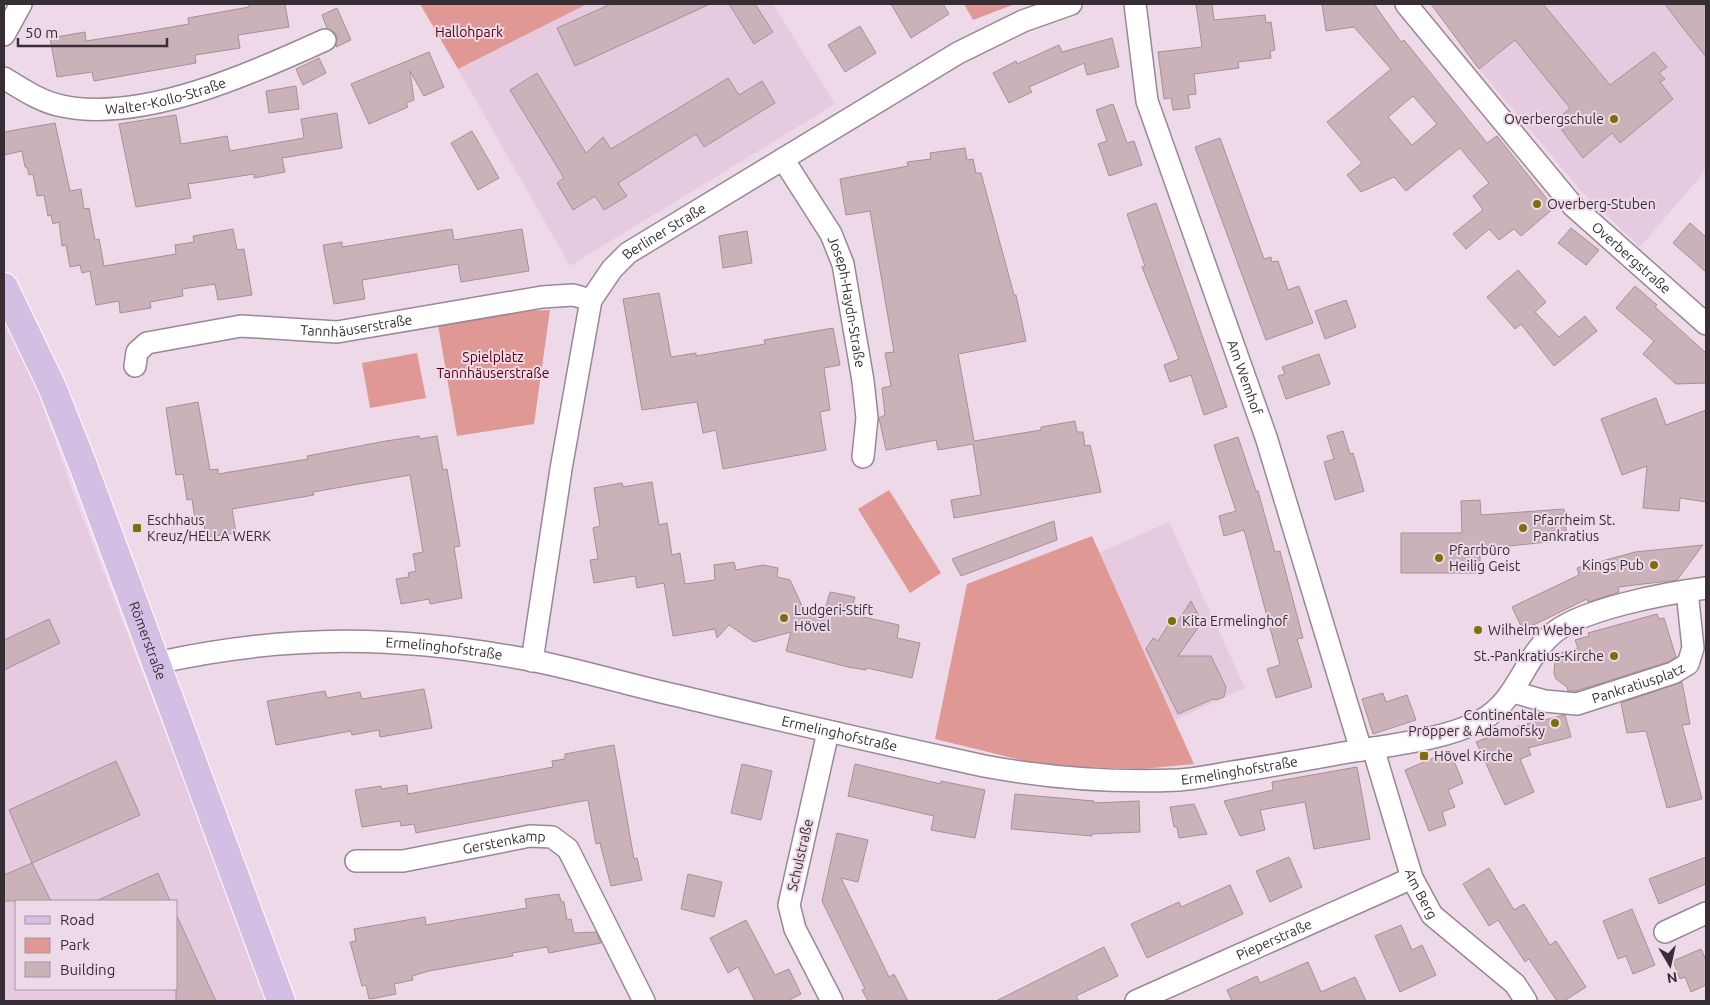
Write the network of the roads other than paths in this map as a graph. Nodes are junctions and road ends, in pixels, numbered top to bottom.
1 (20, 4) edge
2 (1071, 4) edge
3 (1135, 4) edge
4 (1406, 4) edge
5 (4, 35) edge
6 (325, 40) dead end
7 (4, 78) edge
8 (783, 159) junction
9 (4, 287) edge
10 (591, 300) junction
11 (1706, 324) edge
12 (136, 366) dead end
13 (863, 457) dead end
14 (1697, 589) edge
15 (532, 661) junction
16 (156, 663) junction
17 (1513, 692) junction
18 (828, 732) junction
19 (1367, 749) junction
20 (356, 861) dead end
21 (1412, 878) junction
22 (1706, 913) edge
23 (1665, 932) dead end
24 (281, 1001) edge
25 (644, 1001) edge
26 (832, 1001) edge
27 (1136, 1001) edge
28 (1526, 1001) edge

1 - 5 street
2 - 8 street, Berliner Straße
3 - 19 street, Am Wemhof
4 - 11 street, Overbergstraße
6 - 7 street, Walter-Kollo-Straße
8 - 10 street, Berliner Straße
8 - 13 street, Joseph-Haydn-Straße
9 - 16 main road, Römerstraße
10 - 12 street, Tannhäuserstraße
10 - 15 street, Berliner Straße
14 - 17 street, Pankratiusplatz
14 - 17 street, Pankratiusplatz
15 - 16 street, Ermelinghofstraße
15 - 18 street, Ermelinghofstraße
16 - 24 main road, Römerstraße
17 - 19 street, Ermelinghofstraße
18 - 19 street, Ermelinghofstraße
18 - 26 street, Schulstraße
19 - 21 street, Am Berg
20 - 25 street, Gerstenkamp
21 - 27 street, Pieperstraße
21 - 28 street, Am Berg
22 - 23 street

